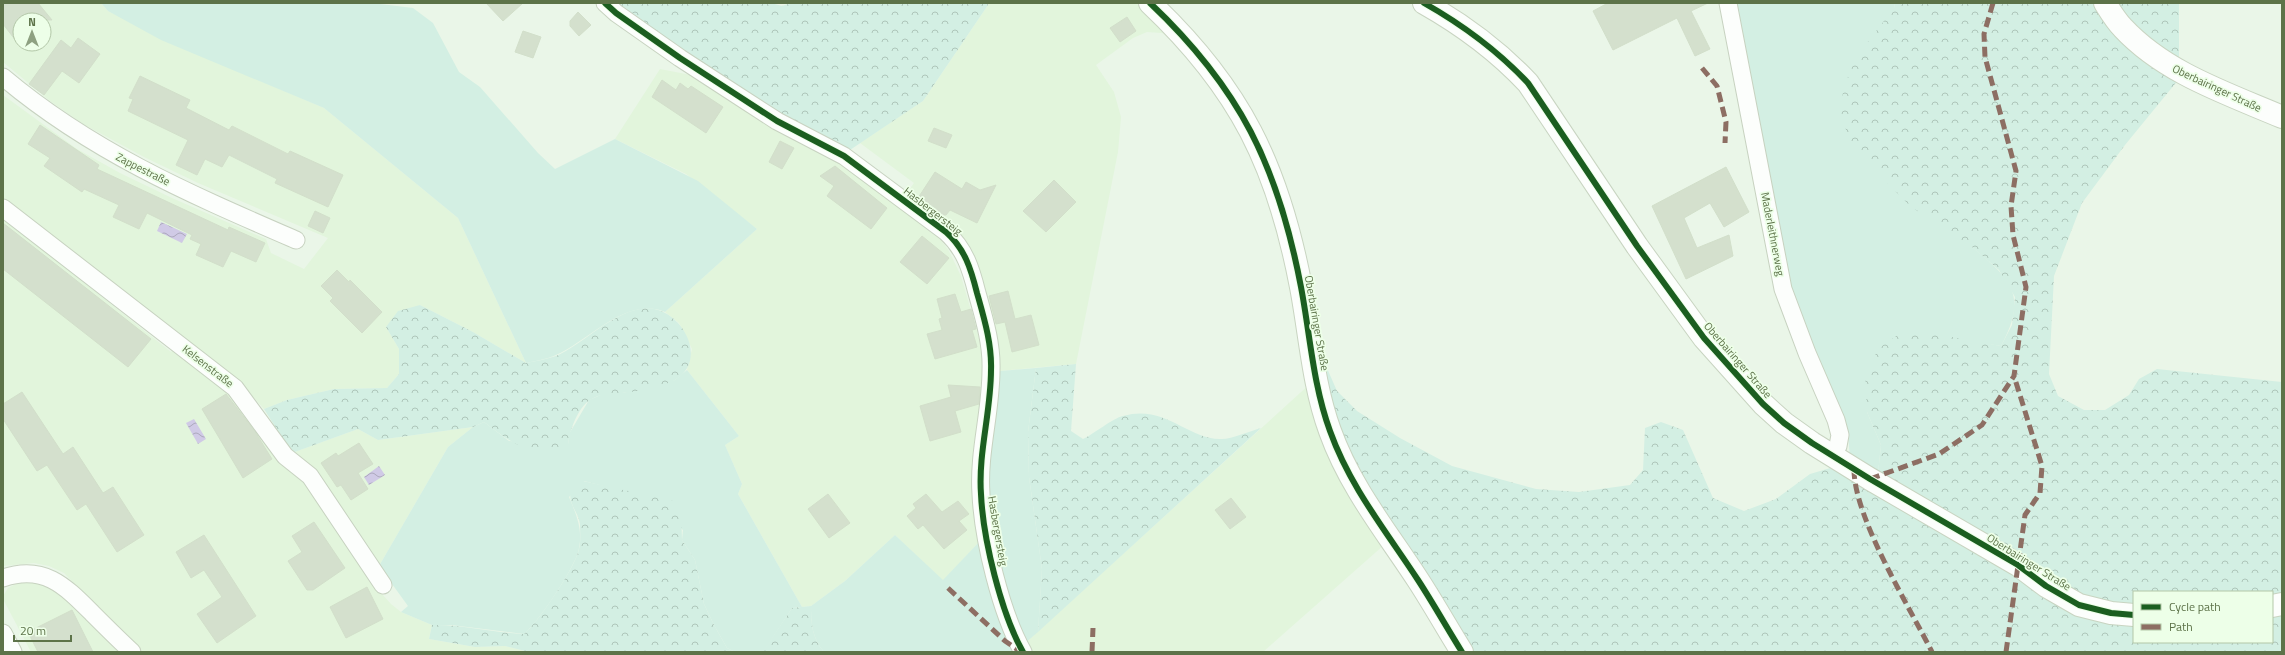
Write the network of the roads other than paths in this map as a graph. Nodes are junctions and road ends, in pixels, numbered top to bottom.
1 (605, 3) edge
2 (1150, 3) edge
3 (1424, 3) edge
4 (1728, 3) edge
5 (2105, 3) edge
6 (3, 77) edge
7 (2282, 117) edge
8 (3, 208) edge
9 (296, 240) dead end
10 (1832, 456) junction
11 (3, 578) edge
12 (383, 585) dead end
13 (2133, 615) edge
14 (3, 634) edge
15 (13, 652) edge
16 (132, 652) edge
17 (1023, 652) edge
18 (1462, 652) edge

1 - 17 street, Hasbergersteig
2 - 18 street, Oberbairinger Straße
3 - 10 street, Oberbairinger Straße
4 - 10 street, Maderleithnerweg
5 - 7 street, Oberbairinger Straße
6 - 9 street, Zappestraße
8 - 12 street, Kelsenstraße
10 - 13 street, Oberbairinger Straße
11 - 16 street
14 - 15 street

